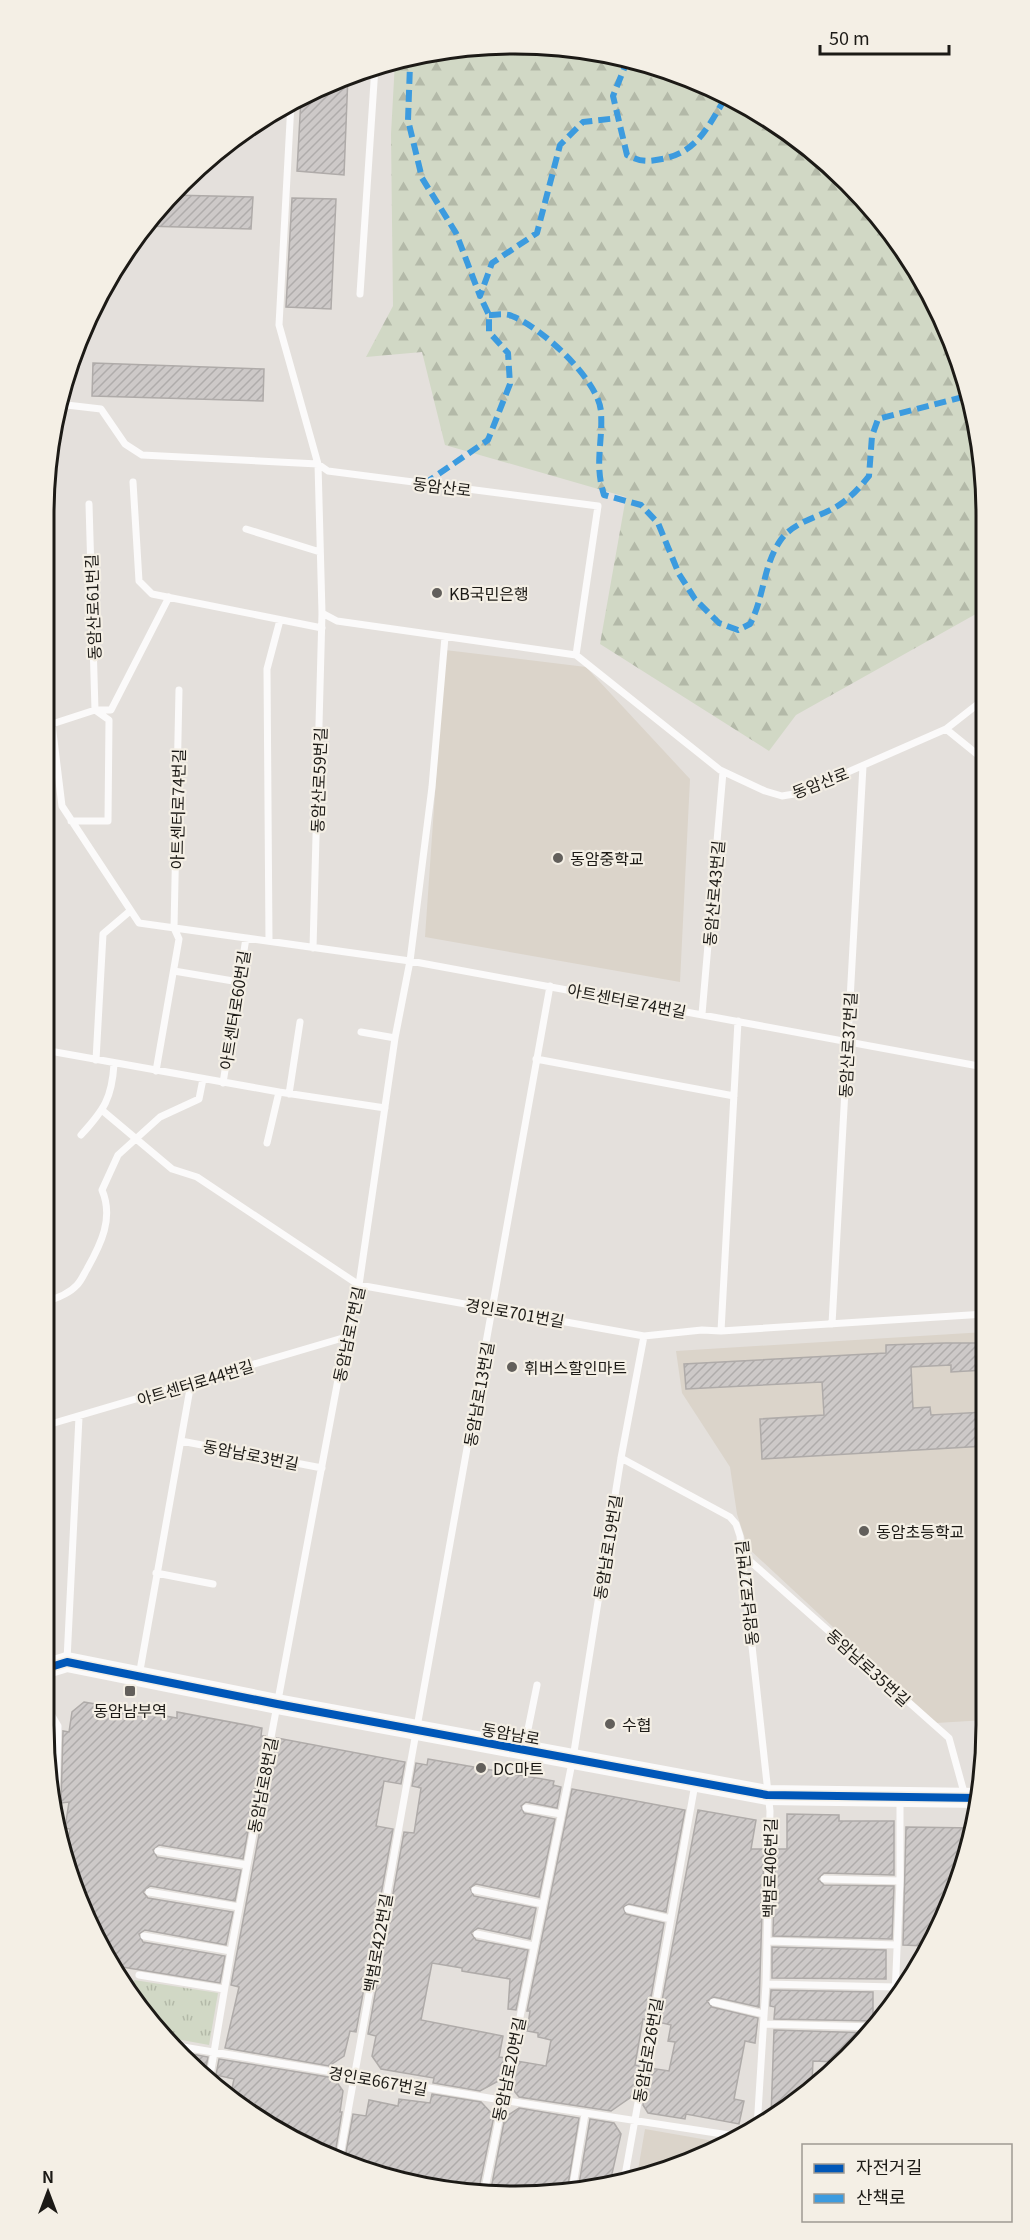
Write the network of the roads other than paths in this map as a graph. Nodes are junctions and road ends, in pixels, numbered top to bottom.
1 (374, 76) edge
2 (290, 113) edge
3 (360, 294) dead end
4 (68, 405) edge
5 (318, 464) junction
6 (133, 482) dead end
7 (89, 504) dead end
8 (246, 529) dead end
9 (320, 552) junction
10 (169, 597) junction
11 (322, 613) junction
12 (280, 620) junction
13 (322, 628) junction
14 (445, 637) junction
15 (576, 655) junction
16 (179, 690) dead end
17 (976, 705) edge
18 (95, 710) junction
19 (54, 723) edge
20 (946, 729) junction
21 (54, 740) edge
22 (976, 753) edge
23 (863, 766) junction
24 (723, 772) junction
25 (71, 821) junction
26 (130, 911) junction
27 (174, 928) junction
28 (246, 938) junction
29 (269, 941) junction
30 (313, 948) junction
31 (410, 962) junction
32 (174, 971) junction
33 (239, 982) junction
34 (550, 986) junction
35 (702, 1014) junction
36 (738, 1021) junction
37 (300, 1022) dead end
38 (362, 1032) dead end
39 (395, 1038) junction
40 (848, 1042) junction
41 (54, 1052) edge
42 (536, 1059) junction
43 (96, 1060) junction
44 (114, 1064) junction
45 (976, 1066) edge
46 (156, 1071) junction
47 (203, 1079) junction
48 (223, 1083) junction
49 (279, 1092) junction
50 (290, 1094) junction
51 (734, 1096) junction
52 (385, 1108) junction
53 (103, 1111) junction
54 (81, 1135) dead end
55 (136, 1140) junction
56 (267, 1143) dead end
57 (359, 1285) junction
58 (54, 1299) edge
59 (494, 1307) junction
60 (976, 1314) edge
61 (832, 1324) junction
62 (721, 1331) junction
63 (644, 1336) junction
64 (346, 1337) junction
65 (191, 1383) junction
66 (79, 1417) junction
67 (54, 1423) edge
68 (181, 1441) junction
69 (621, 1458) junction
70 (322, 1468) junction
71 (742, 1554) junction
72 (156, 1573) junction
73 (213, 1584) dead end
74 (67, 1662) junction
75 (54, 1666) edge
76 (139, 1677) junction
77 (537, 1685) dead end
78 (277, 1704) junction
79 (54, 1719) edge
80 (416, 1729) junction
81 (524, 1749) junction
82 (573, 1758) junction
83 (57, 1773) edge
84 (696, 1781) junction
85 (971, 1792) edge
86 (767, 1795) junction
87 (900, 1797) junction
88 (970, 1798) edge
89 (526, 1808) dead end
90 (561, 1814) junction
91 (158, 1851) dead end
92 (247, 1865) junction
93 (824, 1879) dead end
94 (900, 1881) junction
95 (475, 1890) dead end
96 (149, 1892) dead end
97 (543, 1904) junction
98 (239, 1907) junction
99 (628, 1909) dead end
100 (671, 1919) junction
101 (477, 1934) dead end
102 (144, 1936) dead end
103 (767, 1941) junction
104 (897, 1945) junction
105 (534, 1946) junction
106 (231, 1952) junction
107 (139, 1975) dead end
108 (766, 1984) junction
109 (895, 1985) edge
110 (224, 1989) junction
111 (891, 1991) edge
112 (713, 2002) dead end
113 (765, 2014) junction
114 (764, 2024) junction
115 (864, 2027) edge
116 (186, 2047) edge
117 (214, 2052) junction
118 (211, 2072) edge
119 (353, 2075) junction
120 (501, 2100) junction
121 (585, 2114) junction
122 (758, 2116) edge
123 (635, 2122) junction
124 (725, 2135) edge
125 (341, 2152) edge
126 (626, 2172) edge
127 (573, 2182) edge
128 (485, 2185) edge

1 - 3 lane
2 - 5 lane
4 - 5 lane, 동암산로
5 - 9 lane
5 - 15 lane, 동암산로
6 - 10 lane
7 - 18 lane, 동암산로61번길
8 - 9 lane
9 - 11 lane
10 - 12 lane
10 - 18 lane
11 - 13 lane, 동암산로59번길
11 - 14 lane
12 - 13 lane
12 - 29 lane
13 - 30 lane, 동암산로59번길
14 - 15 lane
14 - 31 lane, 동암남로7번길
15 - 24 lane, 동암산로
16 - 27 lane, 아트센터로74번길
17 - 20 lane, 동암산로
18 - 19 lane
18 - 25 lane
20 - 22 lane
20 - 23 lane, 동암산로
21 - 25 lane, 아트센터로74번길
23 - 24 lane, 동암산로
23 - 40 lane, 동암산로37번길
24 - 35 lane, 동암산로43번길
25 - 26 lane, 아트센터로74번길
26 - 27 lane, 아트센터로74번길
26 - 43 lane
27 - 28 lane, 아트센터로74번길
27 - 32 lane
28 - 29 lane, 아트센터로74번길
28 - 33 lane, 아트센터로60번길
29 - 30 lane, 아트센터로74번길
30 - 31 lane, 아트센터로74번길
31 - 34 lane, 아트센터로74번길
31 - 39 lane, 동암남로7번길
32 - 33 lane
32 - 46 lane
33 - 48 lane, 아트센터로60번길
34 - 35 lane, 아트센터로74번길
34 - 42 lane, 동암남로13번길
35 - 36 lane, 아트센터로74번길
36 - 40 lane, 아트센터로74번길
36 - 51 lane
37 - 50 lane
38 - 39 lane
39 - 52 lane, 동암남로7번길
40 - 45 lane, 아트센터로74번길
40 - 61 lane, 동암산로37번길
41 - 43 lane, 아트센터로60번길
42 - 51 lane
42 - 59 lane, 동암남로13번길
43 - 44 lane, 아트센터로60번길
44 - 46 lane, 아트센터로60번길
44 - 53 lane
46 - 47 lane, 아트센터로60번길
47 - 48 lane, 아트센터로60번길
47 - 55 lane, 아트센터로60번길
48 - 49 lane, 아트센터로60번길
49 - 50 lane, 아트센터로60번길
49 - 56 lane
50 - 52 lane, 아트센터로60번길
51 - 62 lane
52 - 57 lane, 동암남로7번길
53 - 54 lane
53 - 55 lane, 경인로701번길
55 - 57 lane, 경인로701번길
55 - 58 lane, 아트센터로60번길
57 - 59 lane, 경인로701번길
57 - 64 lane, 동암남로7번길
59 - 63 lane, 경인로701번길
59 - 80 lane, 동암남로13번길
60 - 61 lane, 경인로701번길
61 - 62 lane, 경인로701번길
62 - 63 lane, 경인로701번길
63 - 69 lane, 동암남로19번길
64 - 65 lane, 아트센터로44번길
64 - 70 lane, 동암남로7번길
65 - 66 lane, 아트센터로44번길
65 - 68 lane, 동암남로3번길
66 - 67 lane, 아트센터로44번길
66 - 74 lane
68 - 70 lane, 동암남로3번길
68 - 72 lane, 동암남로3번길
69 - 71 lane, 동암남로27번길
69 - 82 lane, 동암남로19번길
70 - 78 lane, 동암남로7번길
71 - 85 lane, 동암남로35번길
71 - 86 lane, 동암남로27번길
72 - 73 lane
72 - 76 lane, 동암남로3번길
74 - 75 street, 동암남로
74 - 76 street, 동암남로
76 - 78 street, 동암남로
77 - 81 lane, 동암남로
78 - 80 street, 동암남로
78 - 92 lane, 동암남로8번길
79 - 83 lane
80 - 81 street, 동암남로
80 - 119 lane, 백범로422번길
81 - 82 street, 동암남로
82 - 84 street, 동암남로
82 - 90 lane, 동암남로20번길
84 - 86 street, 동암남로
84 - 100 lane, 동암남로26번길
86 - 87 street, 동암남로
86 - 103 lane, 백범로406번길
87 - 88 street, 동암남로
87 - 94 lane
89 - 90 lane
90 - 97 lane, 동암남로20번길
91 - 92 lane
92 - 98 lane, 동암남로8번길
93 - 94 lane
94 - 104 lane
95 - 97 lane
96 - 98 lane
97 - 105 lane, 동암남로20번길
98 - 106 lane, 동암남로8번길
99 - 100 lane
100 - 123 lane, 동암남로26번길
101 - 105 lane
102 - 106 lane
103 - 104 lane, 백범로406번길
103 - 108 lane, 백범로406번길
104 - 109 lane
105 - 120 lane, 동암남로20번길
106 - 110 lane, 동암남로8번길
107 - 110 lane
108 - 111 lane
108 - 113 lane, 백범로406번길
110 - 117 lane, 동암남로8번길
112 - 113 lane
113 - 114 lane, 백범로406번길
114 - 115 lane
114 - 122 lane, 백범로406번길
116 - 117 lane, 경인로667번길
117 - 118 lane, 동암남로8번길
117 - 119 lane, 경인로667번길
119 - 120 lane, 경인로667번길
119 - 125 lane, 백범로422번길
120 - 121 lane, 경인로667번길
120 - 128 lane, 동암남로20번길
121 - 123 lane, 경인로667번길
121 - 127 lane
123 - 124 lane, 경인로667번길
123 - 126 lane, 동암남로26번길

